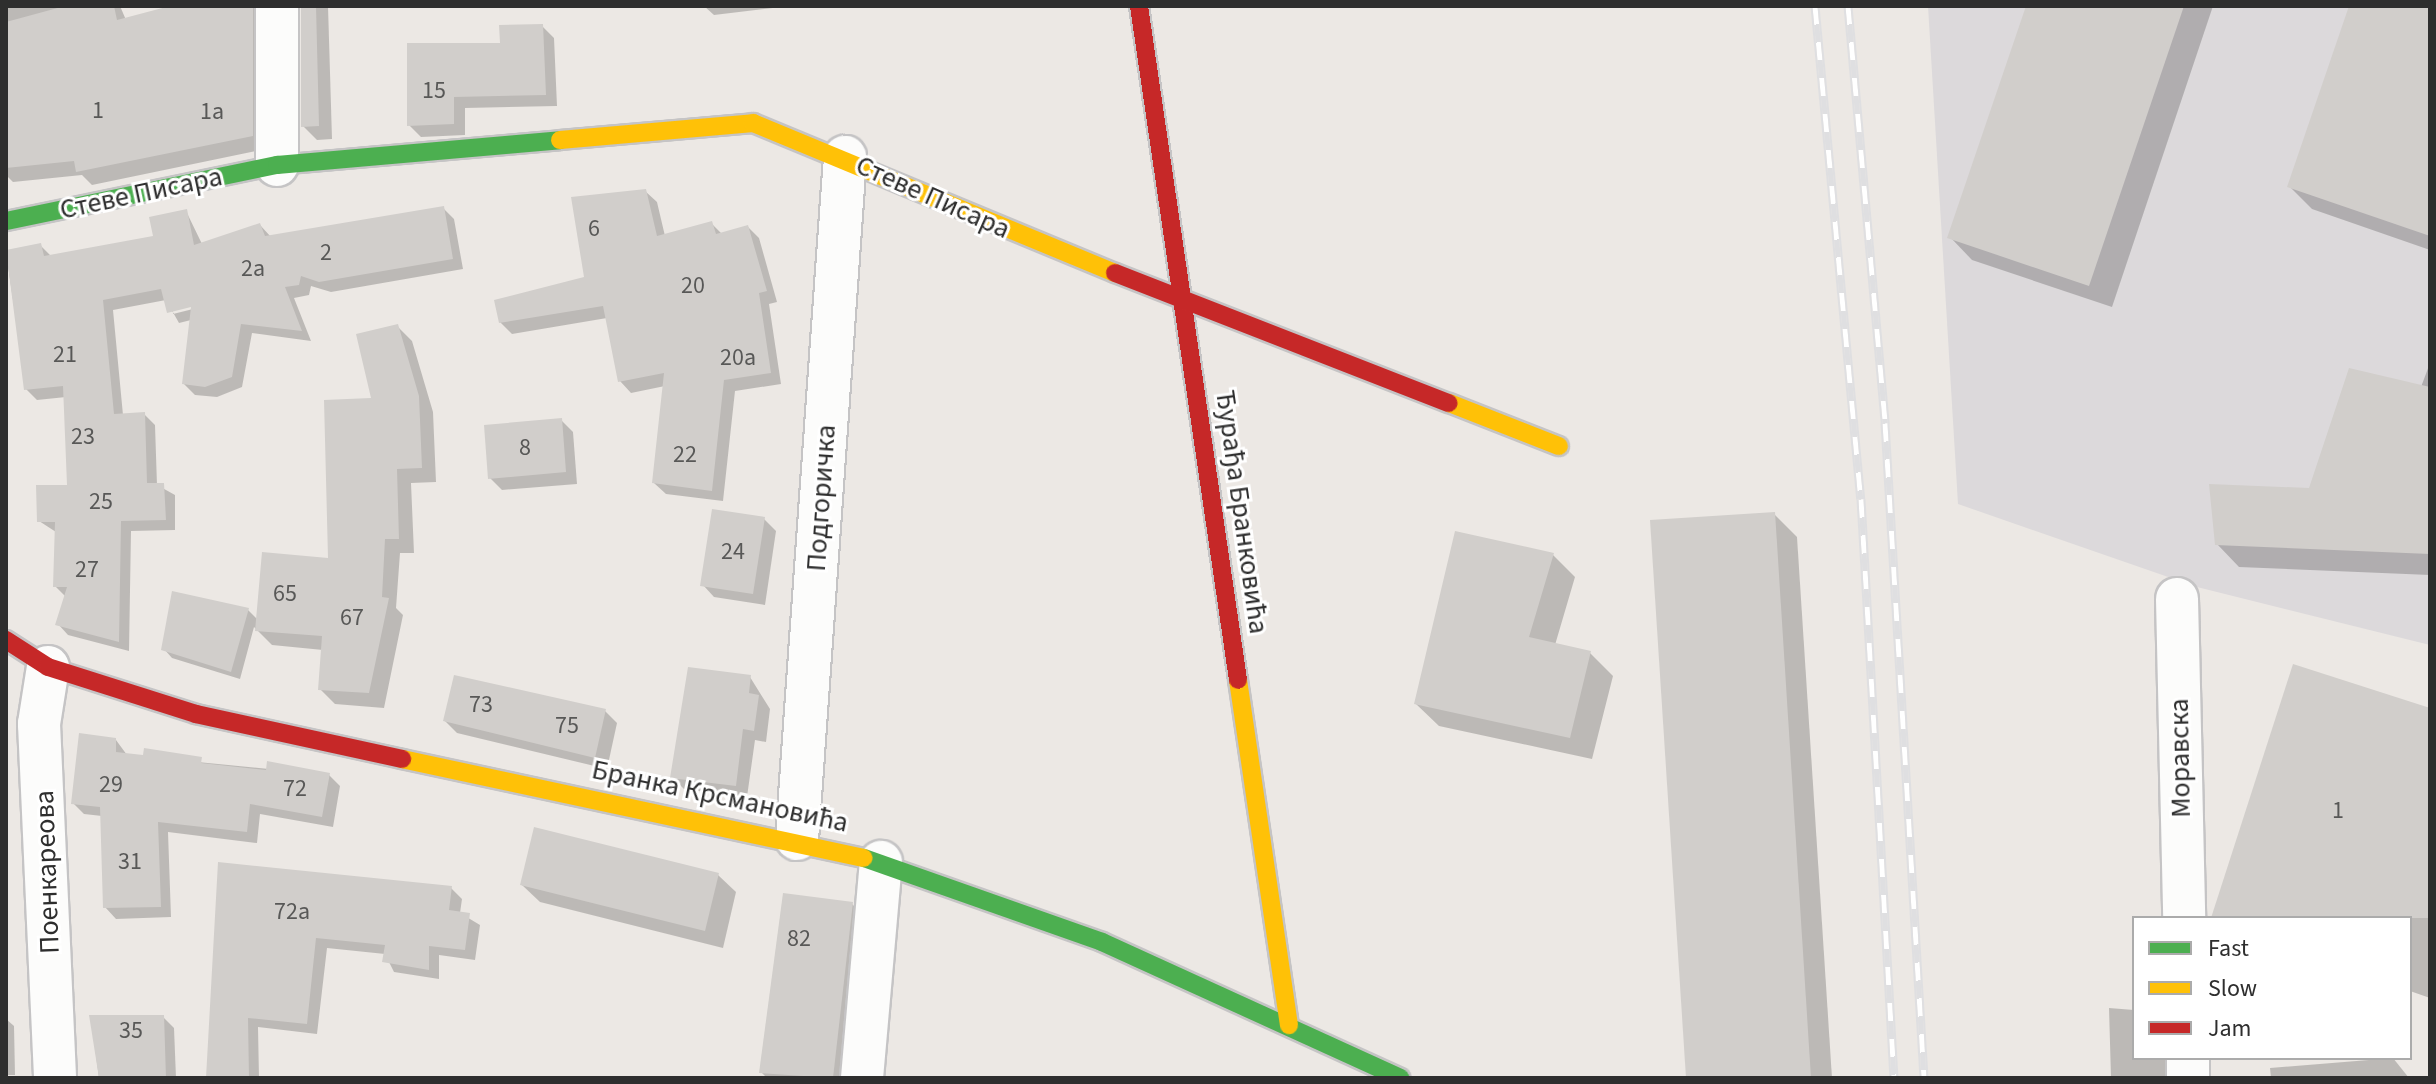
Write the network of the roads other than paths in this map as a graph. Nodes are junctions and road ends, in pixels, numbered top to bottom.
1 (277, 6) edge
2 (1139, 6) edge
3 (845, 157) junction
4 (277, 165) junction
5 (6, 221) edge
6 (1182, 297) junction
7 (1559, 446) dead end
8 (2177, 599) dead end
9 (6, 640) edge
10 (48, 667) junction
11 (797, 839) junction
12 (881, 862) junction
13 (2184, 916) edge
14 (1289, 1025) junction
15 (55, 1078) edge
16 (862, 1078) edge
17 (1400, 1078) edge

1 - 4 street
2 - 6 street, Ђурађа Бранковића
3 - 4 street, Стеве Писара
3 - 6 street, Стеве Писара
3 - 11 street, Подгоричка
4 - 5 street, Стеве Писара
6 - 7 street, Стеве Писара
6 - 14 street, Ђурађа Бранковића
8 - 13 street, Моравска
9 - 10 street, Бранка Крсмановића
10 - 11 street, Бранка Крсмановића
10 - 15 street, Поенкареова
11 - 12 street, Бранка Крсмановића
12 - 14 street, Бранка Крсмановића
12 - 16 street
14 - 17 street, Бранка Крсмановића

